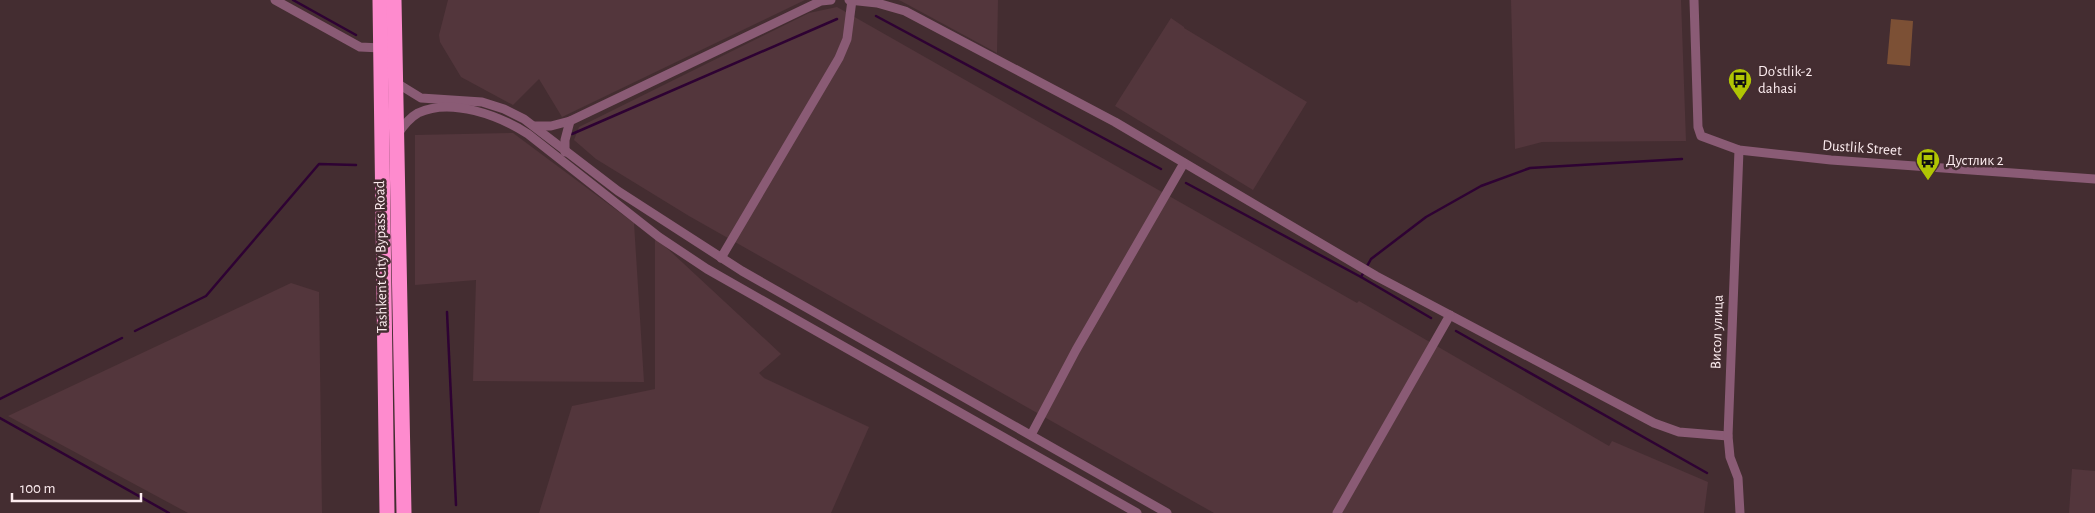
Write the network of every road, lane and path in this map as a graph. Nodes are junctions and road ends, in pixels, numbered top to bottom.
1 (275, 0) edge
2 (380, 0) edge
3 (394, 0) edge
4 (831, 0) edge
5 (851, 0) edge
6 (1694, 0) edge
7 (380, 48) junction
8 (395, 82) junction
9 (570, 121) junction
10 (535, 126) junction
11 (396, 135) junction
12 (1739, 150) junction
13 (565, 152) junction
14 (1184, 163) junction
15 (2095, 179) edge
16 (721, 258) junction
17 (1450, 315) junction
18 (919, 373) junction
19 (911, 386) junction
20 (402, 405) junction
21 (384, 406) junction
22 (1031, 435) junction
23 (1728, 436) junction
24 (387, 513) edge
25 (404, 513) edge
26 (1136, 513) edge
27 (1166, 513) edge
28 (1337, 513) edge
29 (1740, 513) edge

1 - 7 street
2 - 7 highway, Tashkent City Bypass Road
3 - 8 highway, Tashkent City Bypass Road
4 - 9 street
5 - 14 street
5 - 16 street
6 - 12 street, Dustlik Street
7 - 21 highway, Tashkent City Bypass Road
8 - 10 street
8 - 11 highway, Tashkent City Bypass Road
9 - 10 street
9 - 13 street
10 - 13 street
11 - 19 street
11 - 20 highway, Tashkent City Bypass Road
12 - 15 street, Dustlik Street
12 - 23 street, Висол улица
13 - 16 street
14 - 17 street
14 - 22 street
16 - 18 street
17 - 23 street
17 - 28 street
18 - 19 street
18 - 22 street
19 - 26 street
20 - 21 highway
20 - 25 highway, Tashkent City Bypass Road
21 - 24 highway, Tashkent City Bypass Road
22 - 27 street
23 - 29 street, Висол улица

